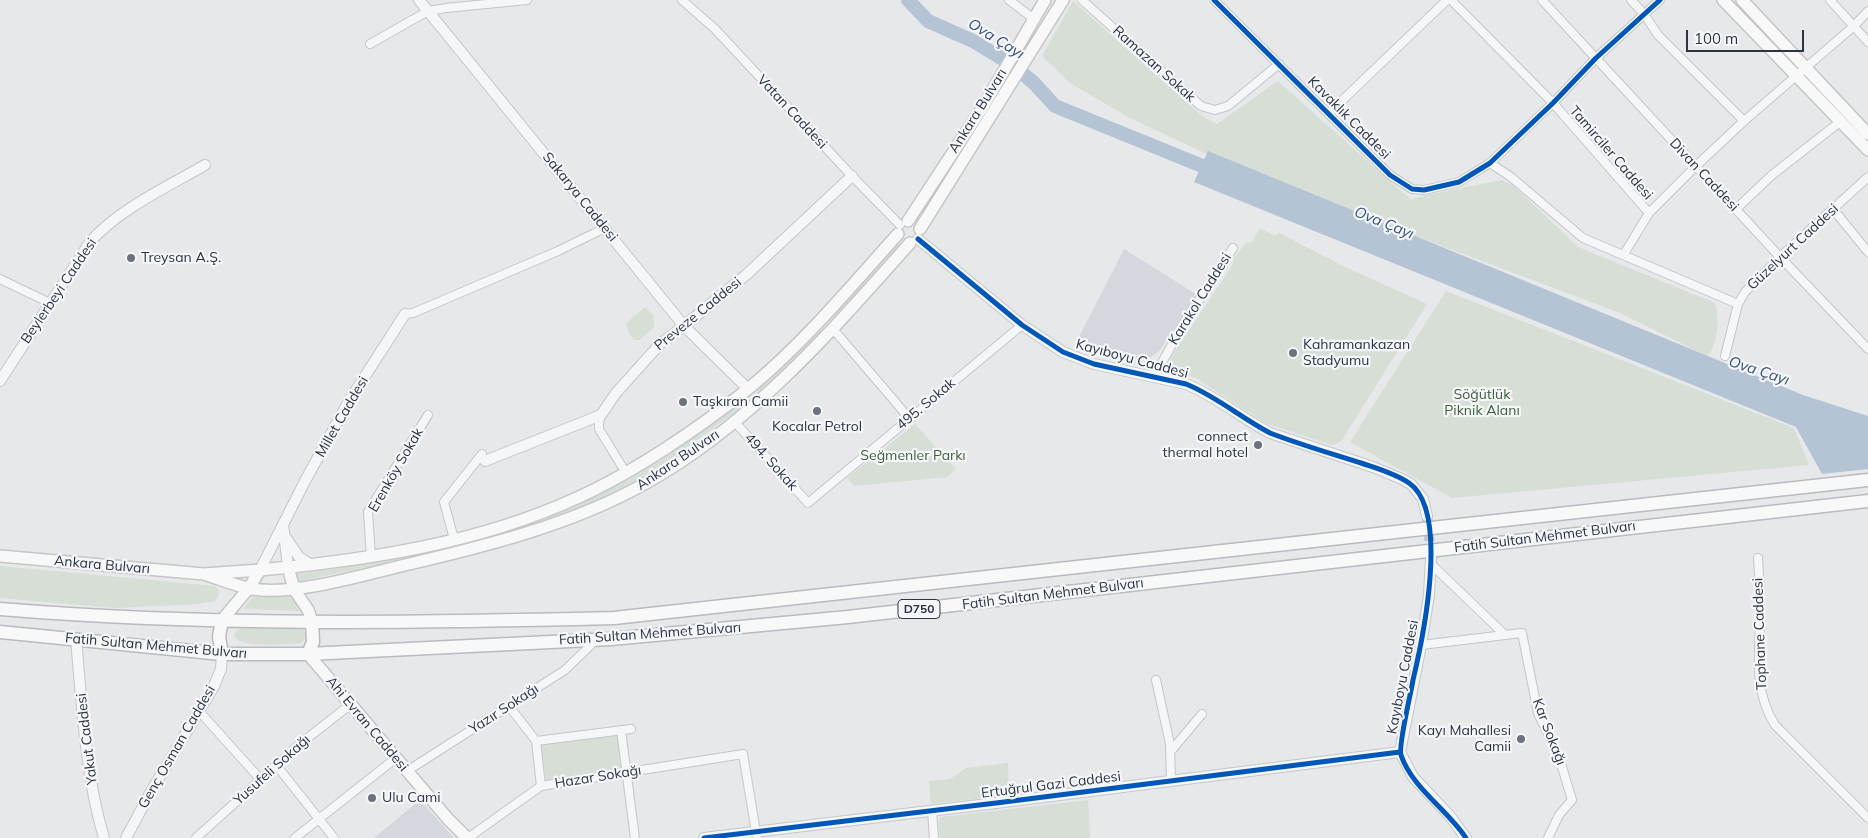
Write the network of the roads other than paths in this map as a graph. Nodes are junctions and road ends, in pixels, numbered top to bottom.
1 (419, 0) edge
2 (527, 0) edge
3 (682, 0) edge
4 (1009, 0) edge
5 (1045, 0) edge
6 (1063, 0) edge
7 (1082, 0) edge
8 (1214, 0) edge
9 (1447, 0) edge
10 (1451, 0) edge
11 (1542, 0) edge
12 (1631, 0) edge
13 (1660, 0) edge
14 (1723, 0) edge
15 (1742, 0) edge
16 (1830, 0) edge
17 (428, 11) junction
18 (1868, 11) edge
19 (1644, 14) junction
20 (1034, 19) junction
21 (1854, 26) junction
22 (1868, 42) edge
23 (370, 44) dead end
24 (1596, 58) junction
25 (1279, 64) junction
26 (1800, 72) junction
27 (1553, 103) junction
28 (1329, 113) junction
29 (1744, 121) junction
30 (1841, 121) junction
31 (1868, 134) edge
32 (1868, 150) edge
33 (1490, 163) junction
34 (205, 165) dead end
35 (1696, 166) junction
36 (852, 176) junction
37 (1868, 177) edge
38 (1736, 209) junction
39 (1833, 209) junction
40 (1649, 213) junction
41 (902, 227) junction
42 (605, 228) junction
43 (916, 237) junction
44 (1233, 248) dead end
45 (1868, 252) edge
46 (1624, 254) junction
47 (1780, 257) junction
48 (0, 279) edge
49 (50, 303) junction
50 (1738, 304) junction
51 (405, 314) joint
52 (823, 316) junction
53 (1022, 325) junction
54 (684, 326) junction
55 (833, 329) junction
56 (1868, 349) edge
57 (1725, 356) dead end
58 (1154, 377) junction
59 (0, 381) edge
60 (748, 389) junction
61 (758, 402) junction
62 (601, 414) junction
63 (428, 415) dead end
64 (909, 418) junction
65 (734, 421) junction
66 (484, 458) joint
67 (626, 473) junction
68 (1868, 480) edge
69 (1868, 501) edge
70 (808, 504) joint
71 (1428, 516) tunnel mouth
72 (283, 522) junction
73 (285, 536) junction
74 (454, 539) junction
75 (0, 556) edge
76 (371, 557) junction
77 (1758, 558) dead end
78 (1431, 560) joint
79 (311, 565) junction
80 (288, 568) junction
81 (260, 570) junction
82 (204, 574) junction
83 (250, 588) junction
84 (294, 589) junction
85 (0, 609) edge
86 (222, 620) junction
87 (312, 621) junction
88 (0, 632) edge
89 (1505, 635) junction
90 (76, 639) junction
91 (596, 639) junction
92 (1421, 645) junction
93 (222, 654) junction
94 (308, 654) junction
95 (1156, 680) dead end
96 (350, 704) junction
97 (509, 706) junction
98 (199, 711) junction
99 (1202, 714) dead end
100 (631, 729) dead end
101 (621, 730) junction
102 (536, 741) junction
103 (1170, 751) junction
104 (1400, 752) junction
105 (396, 758) junction
106 (276, 766) junction
107 (407, 771) junction
108 (626, 772) junction
109 (261, 780) junction
110 (1171, 782) junction
111 (541, 786) junction
112 (932, 811) junction
113 (1868, 818) edge
114 (319, 819) junction
115 (757, 835) edge
116 (104, 838) edge
117 (126, 838) edge
118 (196, 838) edge
119 (295, 838) edge
120 (334, 838) edge
121 (468, 838) edge
122 (635, 838) edge
123 (704, 838) edge
124 (934, 838) edge
125 (1466, 838) edge
126 (1548, 838) edge

1 - 17 street, Sakarya Caddesi
2 - 17 street
3 - 36 street, Vatan Caddesi
4 - 20 street
5 - 20 main road, Ankara Bulvarı
6 - 43 main road, Ankara Bulvarı
7 - 25 street, Ramazan Sokak
8 - 25 street, Kavaklık Caddesi
9 - 28 street
10 - 27 street, Tamirciler Caddesi
11 - 24 street, Divan Caddesi
12 - 19 street
13 - 19 street, Kavaklık Caddesi
14 - 26 main road
15 - 26 main road
16 - 21 street
17 - 23 street
17 - 42 street, Sakarya Caddesi
18 - 21 street
19 - 24 street, Kavaklık Caddesi
19 - 29 street
20 - 41 main road, Ankara Bulvarı
21 - 22 street
21 - 26 street
24 - 27 street, Kavaklık Caddesi
24 - 35 street, Divan Caddesi
25 - 28 street, Kavaklık Caddesi
26 - 29 street
26 - 30 main road
26 - 31 main road
27 - 33 street, Kavaklık Caddesi
27 - 40 street, Tamirciler Caddesi
28 - 33 street, Kavaklık Caddesi
29 - 35 street
30 - 32 main road
30 - 38 street
33 - 46 street
34 - 49 street, Beylerbeyi Caddesi
35 - 38 street, Divan Caddesi
35 - 40 street
36 - 41 street, Vatan Caddesi
36 - 54 street, Preveze Caddesi
37 - 39 street, Güzelyurt Caddesi
38 - 47 street, Divan Caddesi
39 - 45 street
39 - 47 street, Güzelyurt Caddesi
40 - 46 street
41 - 43 main road
41 - 43 main road
41 - 52 main road, Ankara Bulvarı
42 - 51 street
42 - 54 street, Sakarya Caddesi
43 - 53 street, Kayıboyu Caddesi
43 - 55 main road, Ankara Bulvarı
44 - 58 street, Karakol Caddesi
46 - 50 street
47 - 50 street, Güzelyurt Caddesi
47 - 56 street, Divan Caddesi
48 - 49 street
49 - 59 street, Beylerbeyi Caddesi
50 - 57 street, Güzelyurt Caddesi
51 - 72 street, Millet Caddesi
52 - 55 main road
52 - 60 main road, Ankara Bulvarı
53 - 58 street, Kayıboyu Caddesi
53 - 64 street, 495. Sokak
54 - 60 street, Sakarya Caddesi
54 - 62 street, Preveze Caddesi
55 - 61 main road, Ankara Bulvarı
55 - 64 street
58 - 71 street, Kayıboyu Caddesi
60 - 61 main road
60 - 67 main road, Ankara Bulvarı
61 - 65 main road, Ankara Bulvarı
62 - 66 street
62 - 67 street
63 - 76 street, Erenköy Sokak
64 - 70 street, 495. Sokak
65 - 70 street, 494. Sokak
65 - 84 main road, Ankara Bulvarı
66 - 74 street
67 - 74 main road, Ankara Bulvarı
68 - 87 highway, Fatih Sultan Mehmet Bulvarı / D750
69 - 91 highway, Fatih Sultan Mehmet Bulvarı / D750
72 - 73 street
72 - 81 street, Millet Caddesi
73 - 79 street
73 - 80 street
74 - 76 main road, Ankara Bulvarı
75 - 82 main road, Ankara Bulvarı
76 - 79 main road, Ankara Bulvarı
77 - 113 street, Tophane Caddesi
78 - 89 street
78 - 92 street, Kayıboyu Caddesi
79 - 80 main road, Ankara Bulvarı
80 - 81 main road, Ankara Bulvarı
80 - 84 main road
81 - 82 main road, Ankara Bulvarı
81 - 83 main road
82 - 83 main road, Ankara Bulvarı
83 - 84 main road, Ankara Bulvarı
83 - 86 main road
84 - 87 main road
85 - 86 highway, Fatih Sultan Mehmet Bulvarı / D750
86 - 87 highway, Fatih Sultan Mehmet Bulvarı / D750
86 - 93 highway
87 - 94 highway
88 - 90 highway, Fatih Sultan Mehmet Bulvarı / D750
89 - 92 street
89 - 126 street, Kar Sokağı
90 - 93 highway, Fatih Sultan Mehmet Bulvarı / D750
90 - 116 street, Yakut Caddesi
91 - 94 highway, Fatih Sultan Mehmet Bulvarı / D750
91 - 97 street, Yazır Sokağı
92 - 104 street, Kayıboyu Caddesi
93 - 94 highway, Fatih Sultan Mehmet Bulvarı / D750
93 - 98 street, Genç Osman Caddesi
94 - 96 main road, Ahi Evran Caddesi
95 - 103 street
96 - 105 main road, Ahi Evran Caddesi
96 - 106 street, Yusufeli Sokağı
97 - 102 street
97 - 107 street, Yazır Sokağı
98 - 109 street
98 - 117 street, Genç Osman Caddesi
99 - 103 street
100 - 101 street
101 - 102 street
101 - 108 street
102 - 111 street
103 - 110 street
104 - 110 street, Ertuğrul Gazi Caddesi
104 - 125 street, Kayıboyu Caddesi
105 - 107 main road, Ahi Evran Caddesi
105 - 114 street
106 - 109 street, Yusufeli Sokağı
106 - 114 street
107 - 121 main road, Ahi Evran Caddesi
108 - 111 street, Hazar Sokağı
108 - 115 street, Hazar Sokağı
108 - 122 street
109 - 118 street, Yusufeli Sokağı
110 - 112 street, Ertuğrul Gazi Caddesi
111 - 121 street, Hazar Sokağı
112 - 115 street, Ertuğrul Gazi Caddesi
112 - 124 street
114 - 119 street
114 - 120 street
115 - 123 street, Ertuğrul Gazi Caddesi

